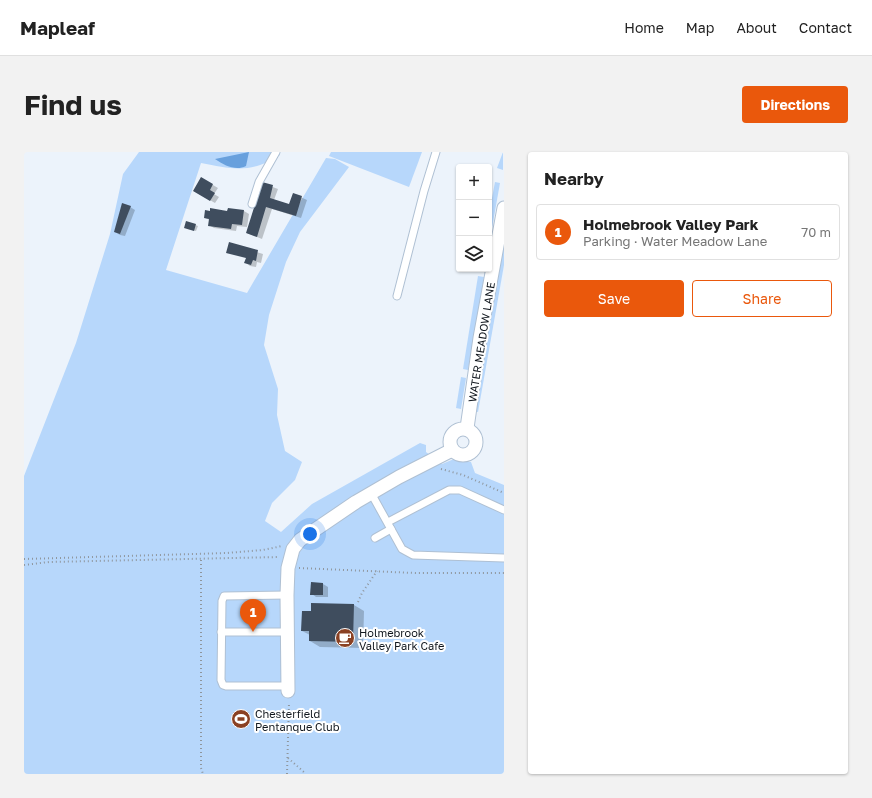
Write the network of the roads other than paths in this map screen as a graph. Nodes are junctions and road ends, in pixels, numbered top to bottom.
1 (276, 152) edge
2 (436, 152) edge
3 (252, 204) dead end
4 (504, 208) edge
5 (397, 296) dead end
6 (467, 428) junction
7 (452, 450) junction
8 (371, 493) junction
9 (504, 510) edge
10 (388, 522) junction
11 (391, 529) junction
12 (375, 538) dead end
13 (504, 558) edge
14 (287, 595) junction
15 (221, 632) junction
16 (288, 632) junction
17 (287, 689) joint

1 - 3 lane
2 - 5 lane
4 - 6 street, WATER MEADOW LANE
6 - 7 street
6 - 7 street
7 - 8 street
8 - 10 lane
8 - 14 street
9 - 10 lane
10 - 11 lane
11 - 12 lane
11 - 13 lane
14 - 15 lane
14 - 16 street
15 - 16 lane
15 - 17 lane
16 - 17 street

